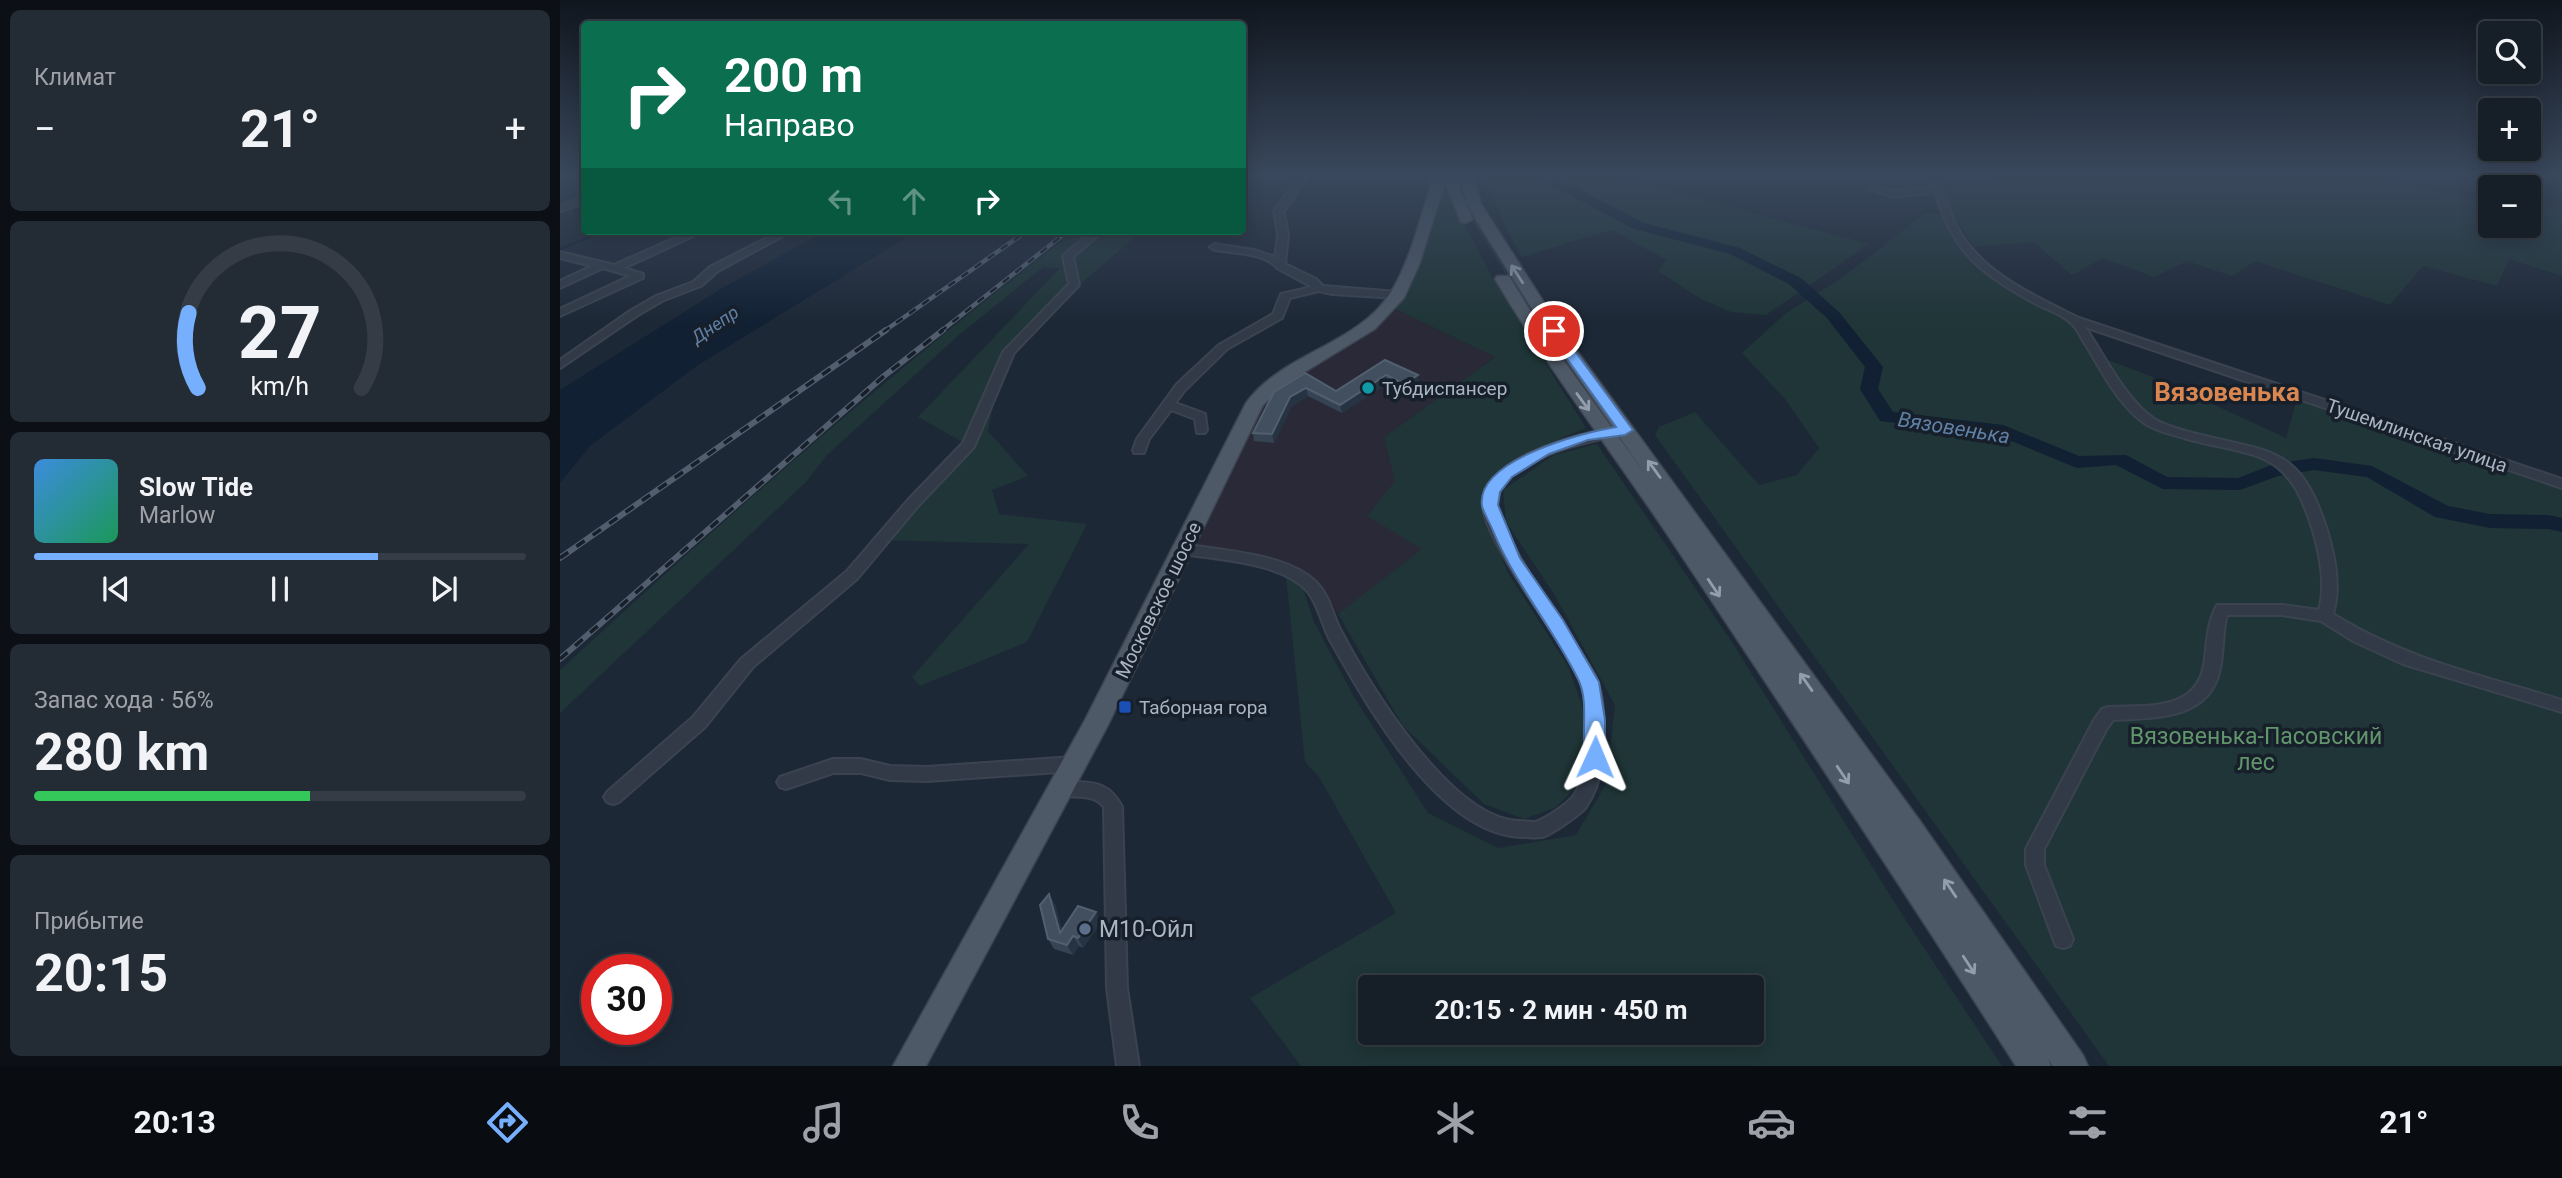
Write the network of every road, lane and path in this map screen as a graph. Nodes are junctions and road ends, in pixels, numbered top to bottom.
1 (1281, 225) edge
2 (1424, 225) edge
3 (1470, 225) edge
4 (1487, 225) edge
5 (1950, 225) edge
6 (690, 235) edge
7 (779, 235) edge
8 (1093, 235) edge
9 (1215, 247) dead end
10 (560, 255) edge
11 (1279, 262) junction
12 (602, 265) junction
13 (615, 268) junction
14 (560, 285) edge
15 (1319, 288) junction
16 (1398, 295) junction
17 (560, 313) edge
18 (2075, 320) junction
19 (560, 365) edge
20 (1168, 405) junction
21 (1201, 430) dead end
22 (1615, 431) junction
23 (1139, 450) dead end
24 (2562, 484) edge
25 (1183, 549) junction
26 (2325, 616) junction
27 (2562, 706) edge
28 (1073, 764) junction
29 (786, 782) dead end
30 (1060, 789) junction
31 (612, 797) dead end
32 (2063, 939) dead end
33 (909, 1066) edge
34 (1128, 1066) edge
35 (2035, 1066) edge
36 (2072, 1066) edge

1 - 11 street
2 - 16 main road, Московское шоссе
3 -> 22 main road
22 -> 4 main road
5 - 18 street, Тушемлинская улица
6 - 13 street
7 - 19 street
8 - 31 street
9 - 11 street
10 - 12 street
11 - 15 street
12 - 13 street
12 - 14 street
13 - 17 street
15 - 16 street
15 - 20 street
16 - 25 main road, Московское шоссе
18 - 24 street, Тушемлинская улица
18 - 26 street
20 - 21 street
20 - 23 street
22 - 25 street
22 -> 35 main road
36 -> 22 main road
25 - 28 main road, Московское шоссе
26 - 27 street
26 - 32 street
28 - 29 street
28 - 30 main road, Московское шоссе
30 - 33 main road, Московское шоссе
30 - 34 street

